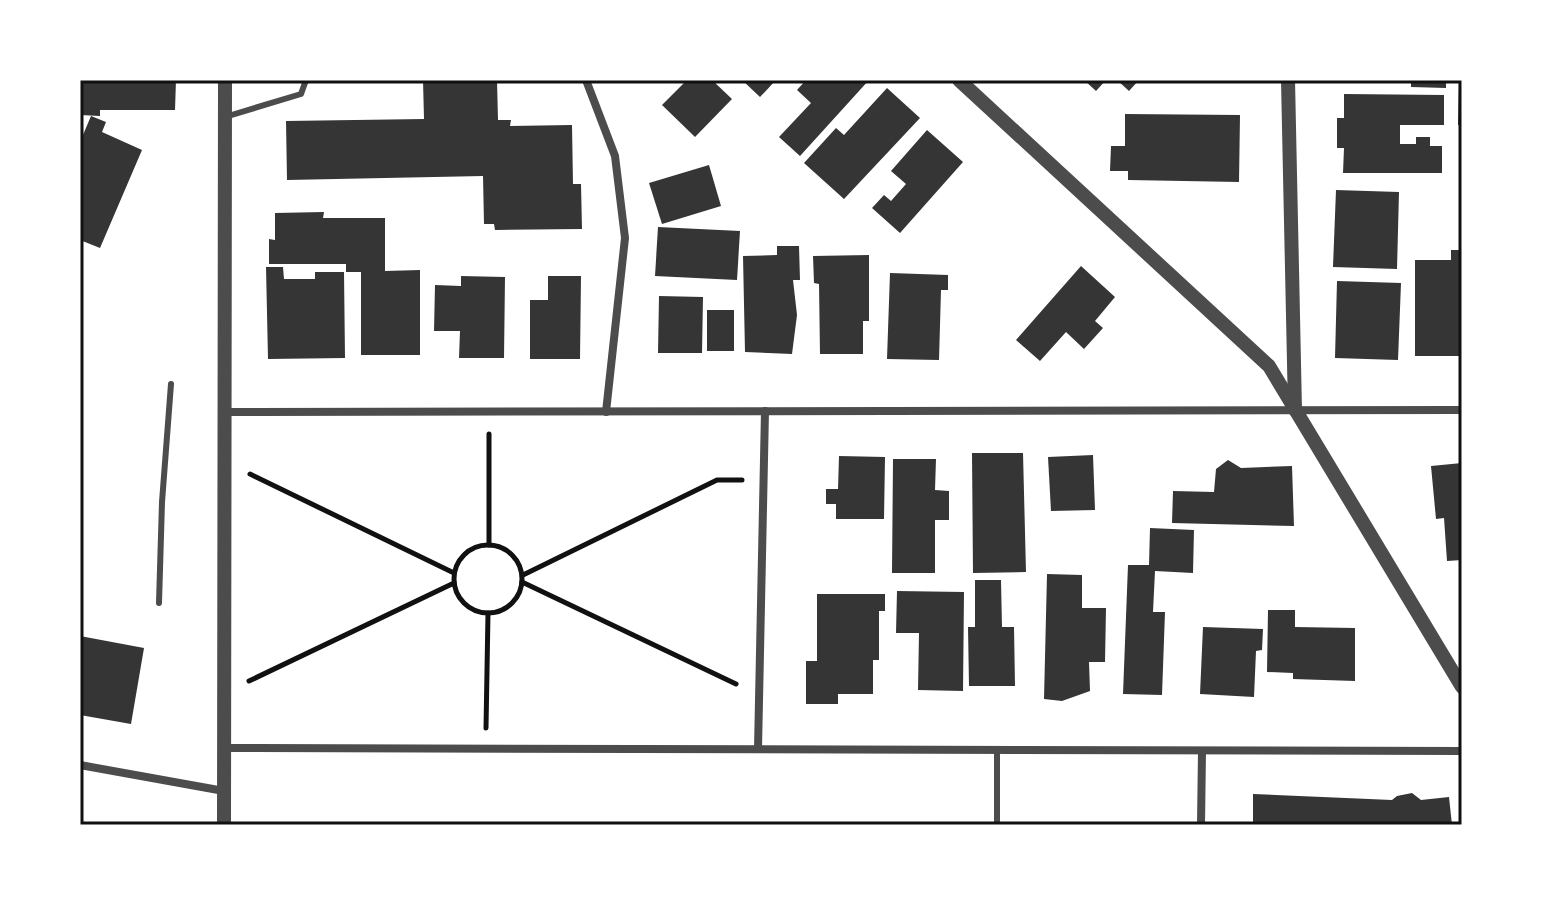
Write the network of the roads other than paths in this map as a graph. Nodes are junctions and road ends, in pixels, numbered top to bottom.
1 (225, 80) edge
2 (306, 80) edge
3 (586, 80) edge
4 (959, 80) edge
5 (1288, 80) edge
6 (225, 117) junction
7 (171, 384) dead end
8 (1295, 410) junction
9 (1462, 410) edge
10 (765, 411) junction
11 (224, 412) junction
12 (606, 412) junction
13 (159, 603) dead end
14 (1462, 687) edge
15 (223, 748) junction
16 (758, 749) junction
17 (997, 750) junction
18 (1202, 751) junction
19 (1462, 751) edge
20 (80, 765) edge
21 (224, 791) junction
22 (224, 825) edge
23 (997, 825) edge
24 (1201, 825) edge

1 - 6 street
2 - 6 lane
3 - 12 street
4 - 8 street
5 - 8 street
6 - 11 street
7 - 13 lane
8 - 9 street
8 - 10 street
8 - 14 street
10 - 12 street
10 - 16 street
11 - 12 street
11 - 15 street
15 - 16 street
15 - 21 street
16 - 17 street
17 - 18 street
17 - 23 lane
18 - 19 street
18 - 24 street
20 - 21 street
21 - 22 street

